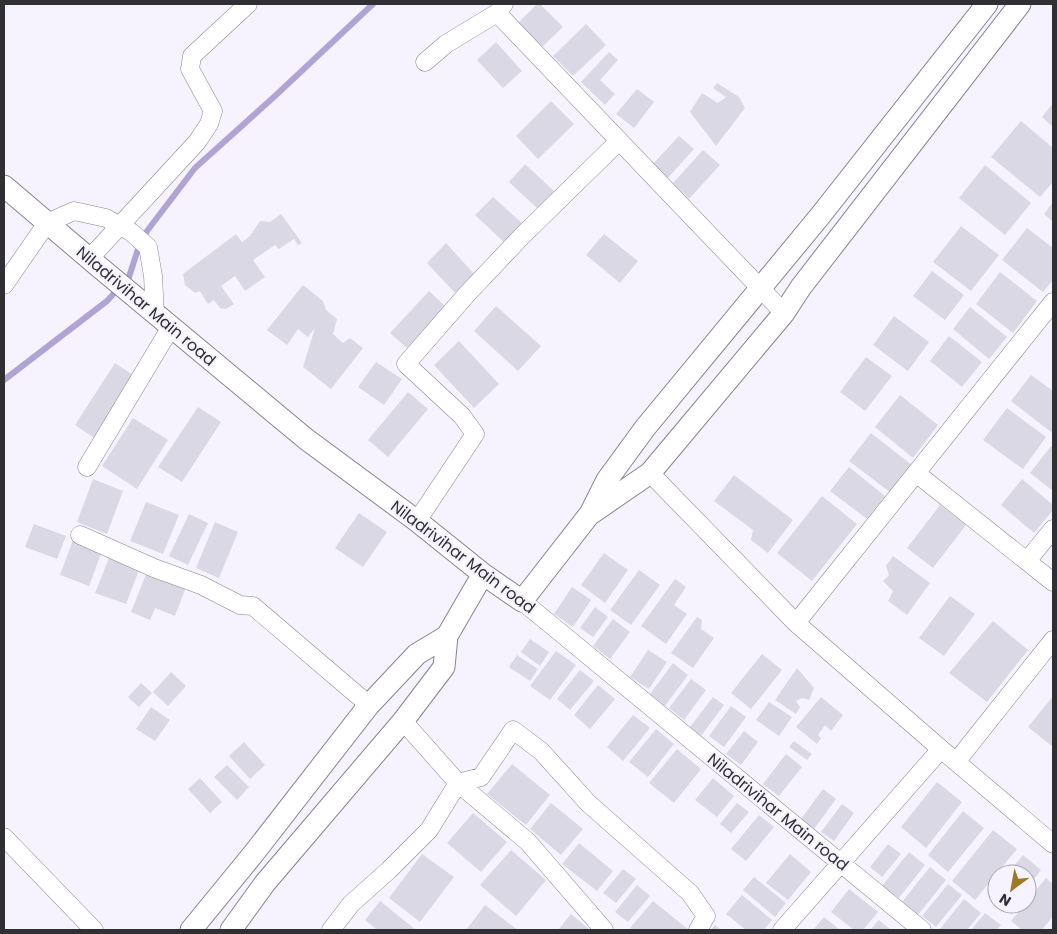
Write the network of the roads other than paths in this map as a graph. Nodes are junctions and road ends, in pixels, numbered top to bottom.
1 (248, 4) edge
2 (987, 4) edge
3 (1020, 4) edge
4 (501, 8) edge
5 (425, 62) dead end
6 (619, 140) junction
7 (4, 186) edge
8 (47, 223) junction
9 (120, 226) junction
10 (93, 263) junction
11 (4, 285) edge
12 (760, 288) junction
13 (1053, 302) edge
14 (784, 313) junction
15 (163, 320) junction
16 (87, 467) dead end
17 (650, 473) junction
18 (916, 473) junction
19 (589, 515) junction
20 (416, 521) junction
21 (1053, 529) edge
22 (80, 535) dead end
23 (1027, 561) junction
24 (483, 574) junction
25 (1053, 582) edge
26 (522, 601) junction
27 (796, 623) junction
28 (447, 636) junction
29 (1053, 640) edge
30 (369, 705) junction
31 (403, 721) junction
32 (941, 750) junction
33 (956, 762) junction
34 (458, 783) junction
35 (4, 837) edge
36 (1053, 844) edge
37 (841, 864) junction
38 (235, 929) edge
39 (784, 929) edge
40 (94, 930) edge
41 (191, 930) edge
42 (332, 930) edge
43 (604, 930) edge
44 (698, 930) edge
45 (922, 930) edge

1 - 9 street
2 - 12 street
3 - 14 street
4 - 5 street
4 - 6 street
6 - 12 street
6 - 20 street
7 - 8 street, Niladrivihar Main road
8 - 9 street
8 - 10 street, Niladrivihar Main road
8 - 11 street
9 - 10 street
9 - 15 street
10 - 15 street, Niladrivihar Main road
12 - 14 street
12 - 19 street
13 - 18 street
14 - 17 street
15 - 16 street
15 - 20 street, Niladrivihar Main road
17 - 19 street
17 - 27 street
18 - 23 street
18 - 27 street
19 - 26 street
20 - 24 street, Niladrivihar Main road
21 - 23 street
22 - 30 street
23 - 25 street
24 - 26 street, Niladrivihar Main road
24 - 28 street
26 - 37 street, Niladrivihar Main road
27 - 32 street
28 - 30 street
28 - 31 street
29 - 33 street
30 - 41 street
31 - 34 street
31 - 38 street
32 - 33 street
32 - 37 street
33 - 36 street
34 - 42 street
34 - 43 street
34 - 44 street
35 - 40 street
37 - 39 street
37 - 45 street, Niladrivihar Main road

